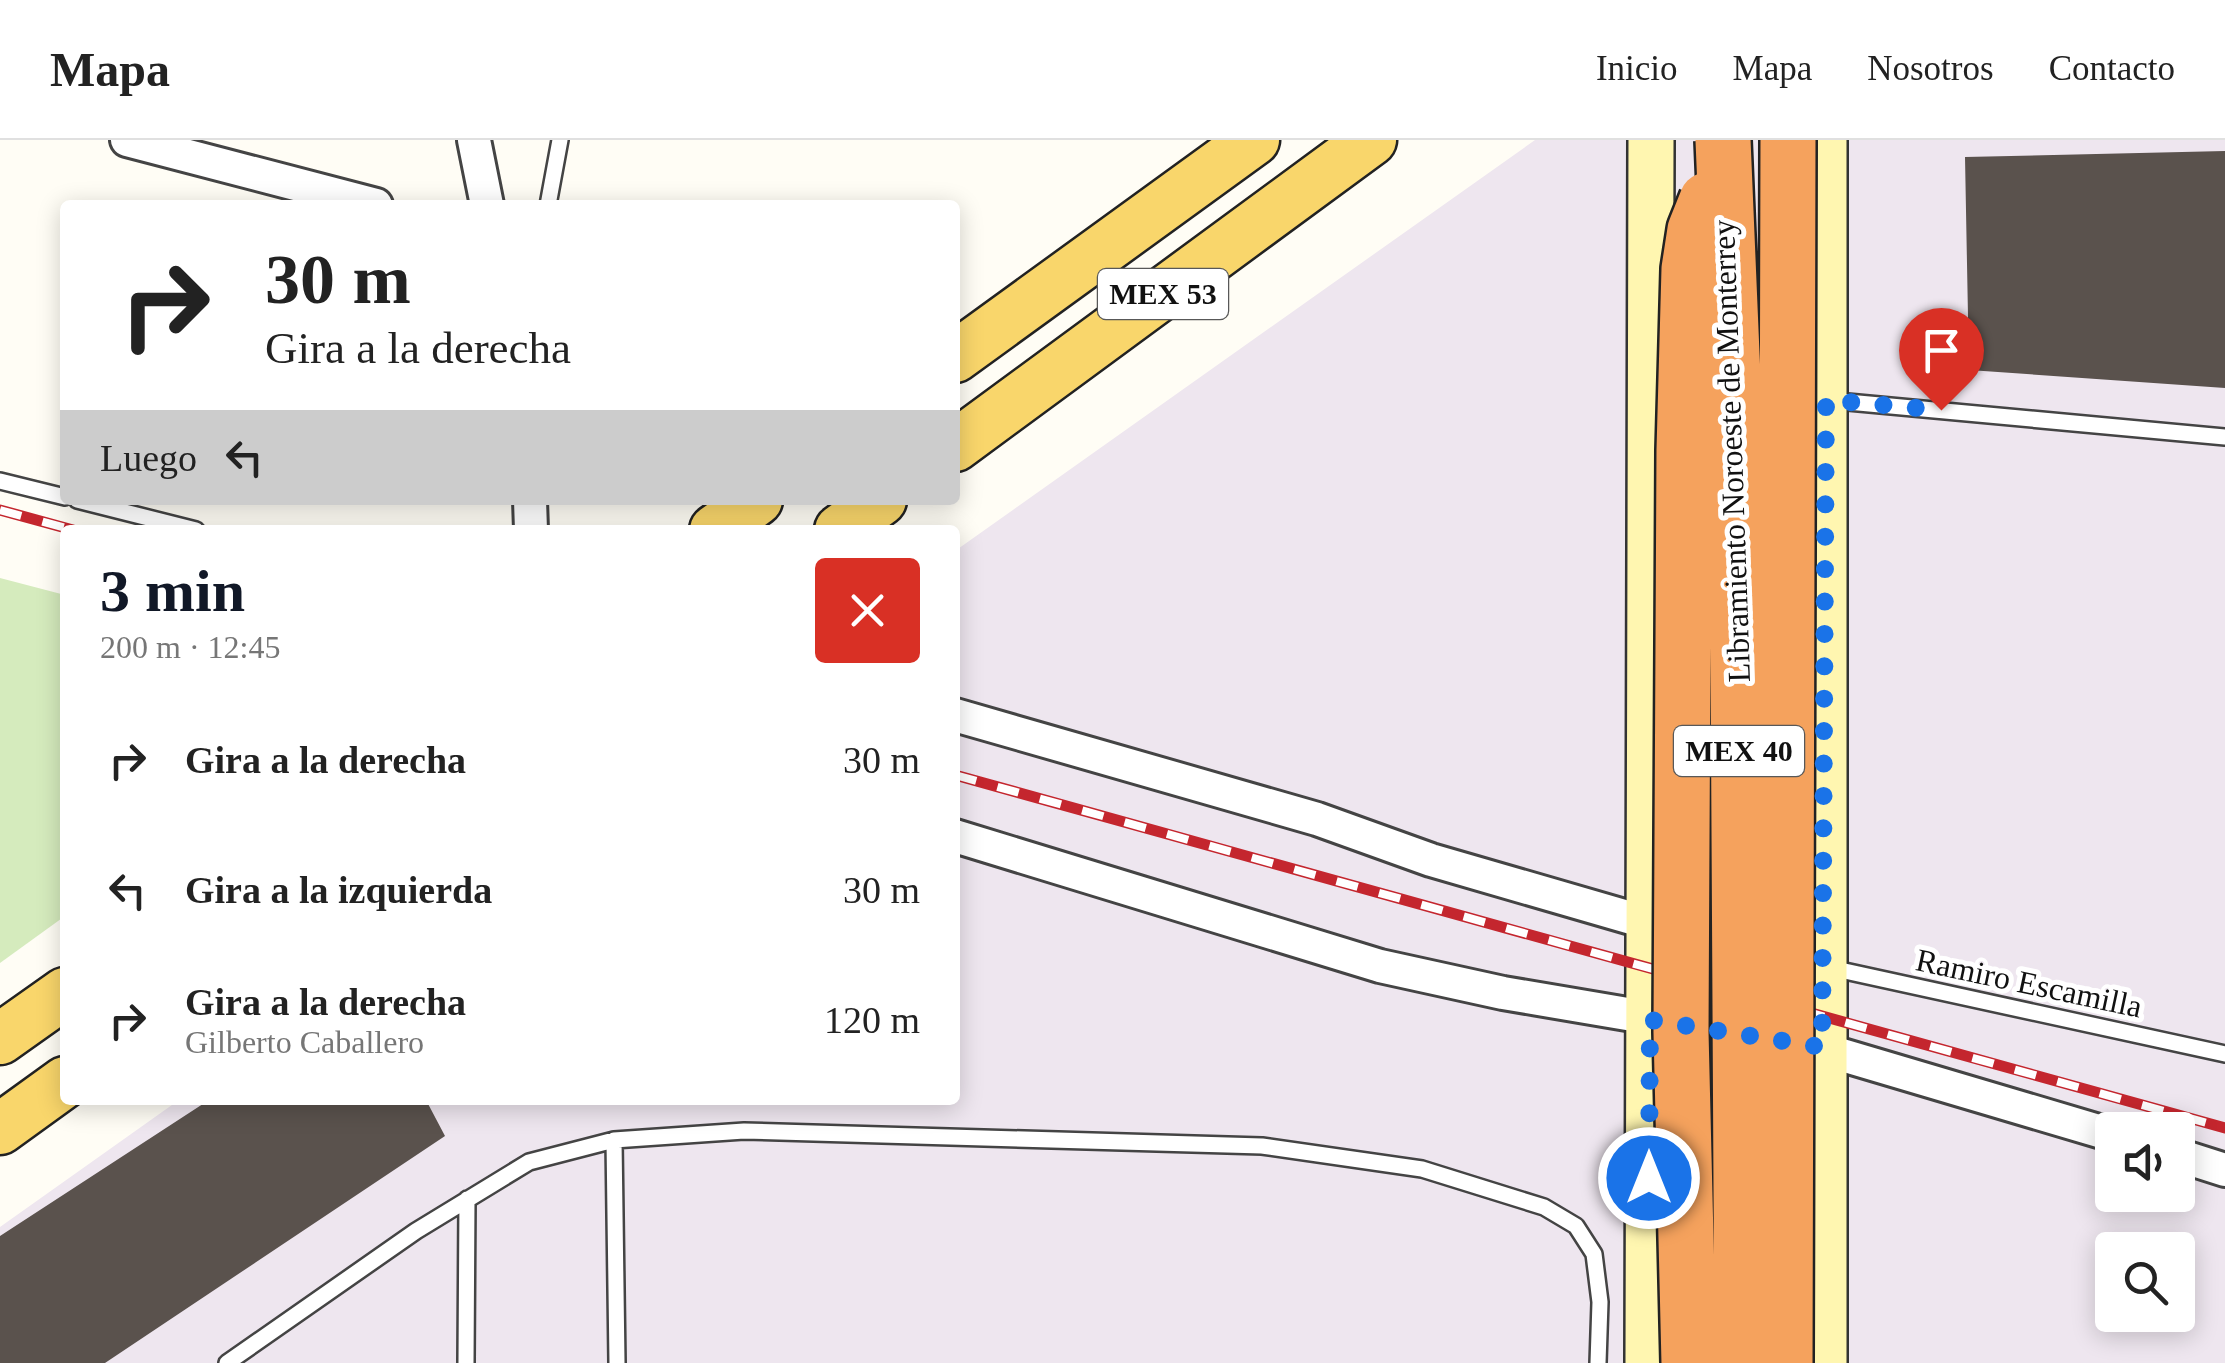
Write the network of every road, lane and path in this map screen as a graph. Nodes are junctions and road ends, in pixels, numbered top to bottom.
1 (128, 140) edge
2 (474, 140) edge
3 (560, 140) edge
4 (1254, 140) edge
5 (1371, 140) edge
6 (1651, 140) edge
7 (1788, 140) edge
8 (1824, 140) edge
9 (1723, 158) edge
10 (357, 200) edge
11 (487, 200) edge
12 (549, 200) edge
13 (960, 353) edge
14 (1826, 400) junction
15 (2225, 437) edge
16 (960, 442) edge
17 (0, 480) edge
18 (60, 496) edge
19 (97, 505) edge
20 (750, 505) edge
21 (874, 505) edge
22 (176, 525) edge
23 (722, 525) edge
24 (847, 525) edge
25 (960, 716) edge
26 (960, 838) edge
27 (1649, 924) junction
28 (1822, 966) junction
29 (60, 997) edge
30 (1650, 1020) junction
31 (0, 1039) edge
32 (1822, 1047) junction
33 (2225, 1054) edge
34 (60, 1086) edge
35 (0, 1128) edge
36 (2095, 1130) edge
37 (614, 1140) junction
38 (2195, 1160) edge
39 (2225, 1170) edge
40 (467, 1199) junction
41 (228, 1363) edge
42 (466, 1363) edge
43 (617, 1363) edge
44 (1598, 1363) edge
45 (1648, 1363) edge
46 (1689, 1363) edge
47 (1742, 1363) edge
48 (1785, 1363) edge
49 (1824, 1363) edge

1 - 10 street
2 - 11 street
3 - 12 lane
4 - 13 main road, MEX 53
5 - 16 main road, MEX 53
6 - 27 street
7 - 48 highway, Libramiento Noroeste de Monterrey / MEX 40, bridge
8 - 14 street
9 - 46 highway, bridge
9 - 47 highway, Libramiento Noroeste de Monterrey / MEX 40, bridge
14 - 15 lane
14 - 28 street
17 - 18 lane
19 - 22 lane
20 - 23 main road
21 - 24 main road
25 - 27 street
26 - 30 street
27 - 28 street
27 - 30 street
28 - 32 street
28 - 33 lane, Ramiro Escamilla
29 - 31 main road
30 - 32 street
30 - 45 street
32 - 36 street
32 - 49 street
34 - 35 main road
37 - 40 lane
37 - 43 lane
37 - 44 lane
38 - 39 street
40 - 41 lane
40 - 42 lane

